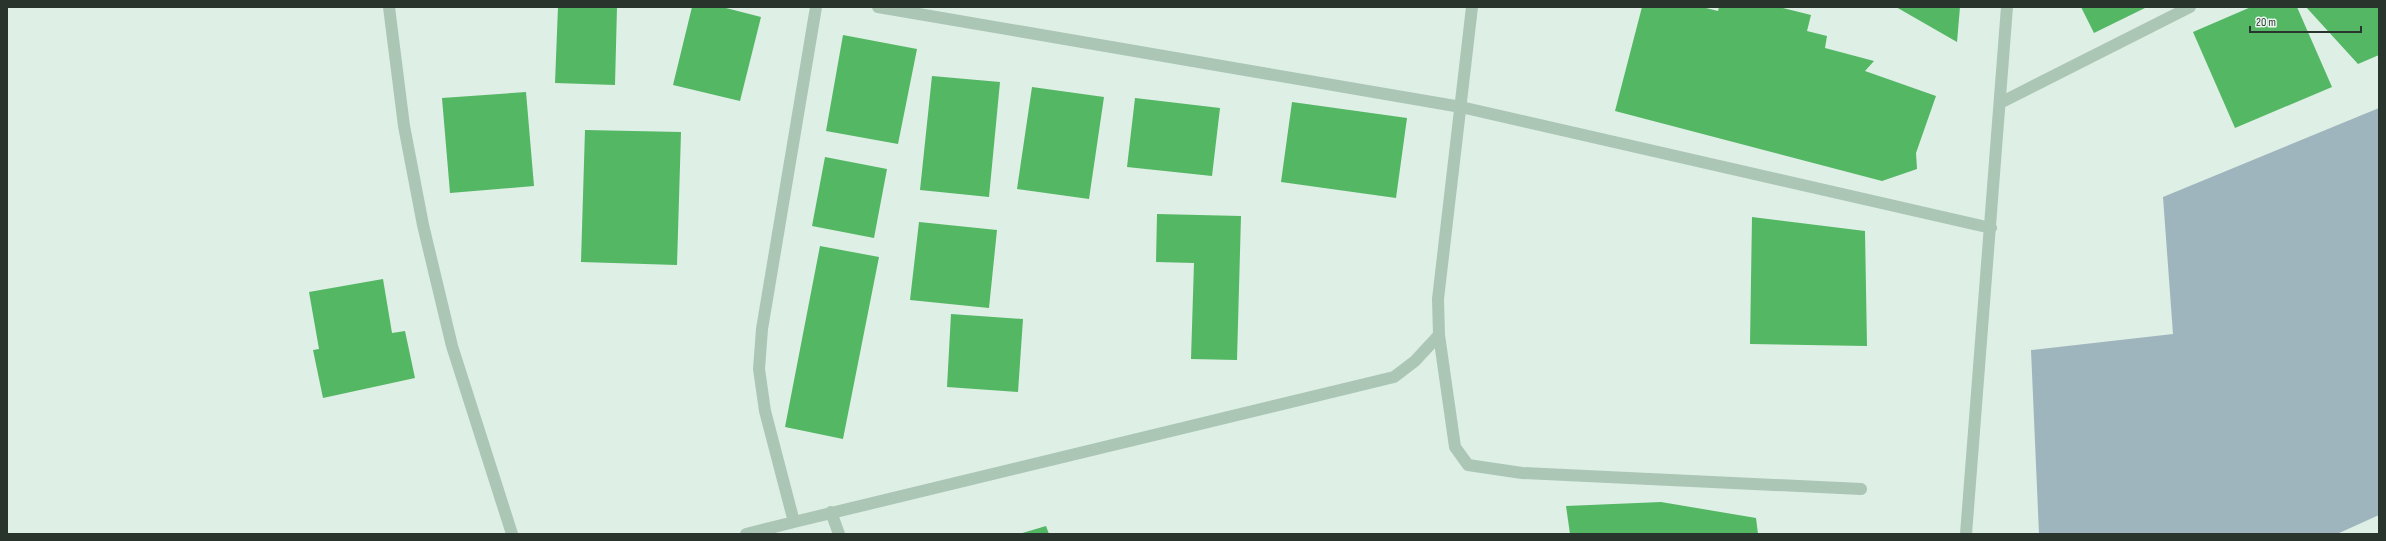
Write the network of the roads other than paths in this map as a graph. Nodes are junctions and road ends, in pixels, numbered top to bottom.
1 (389, 7) edge
2 (816, 7) edge
3 (878, 7) edge
4 (1472, 7) edge
5 (2007, 7) edge
6 (2190, 7) edge
7 (2000, 103) junction
8 (1461, 107) junction
9 (1991, 228) junction
10 (1440, 335) junction
11 (1860, 489) dead end
12 (831, 512) junction
13 (794, 522) junction
14 (512, 534) edge
15 (746, 534) edge
16 (839, 534) edge
17 (1966, 534) edge

1 - 14 street
2 - 13 street
3 - 8 street
4 - 8 street
5 - 7 street
6 - 7 street
7 - 9 street
8 - 9 street
8 - 10 street
9 - 17 street
10 - 11 street
10 - 12 street
12 - 13 street
12 - 16 street
13 - 15 street

